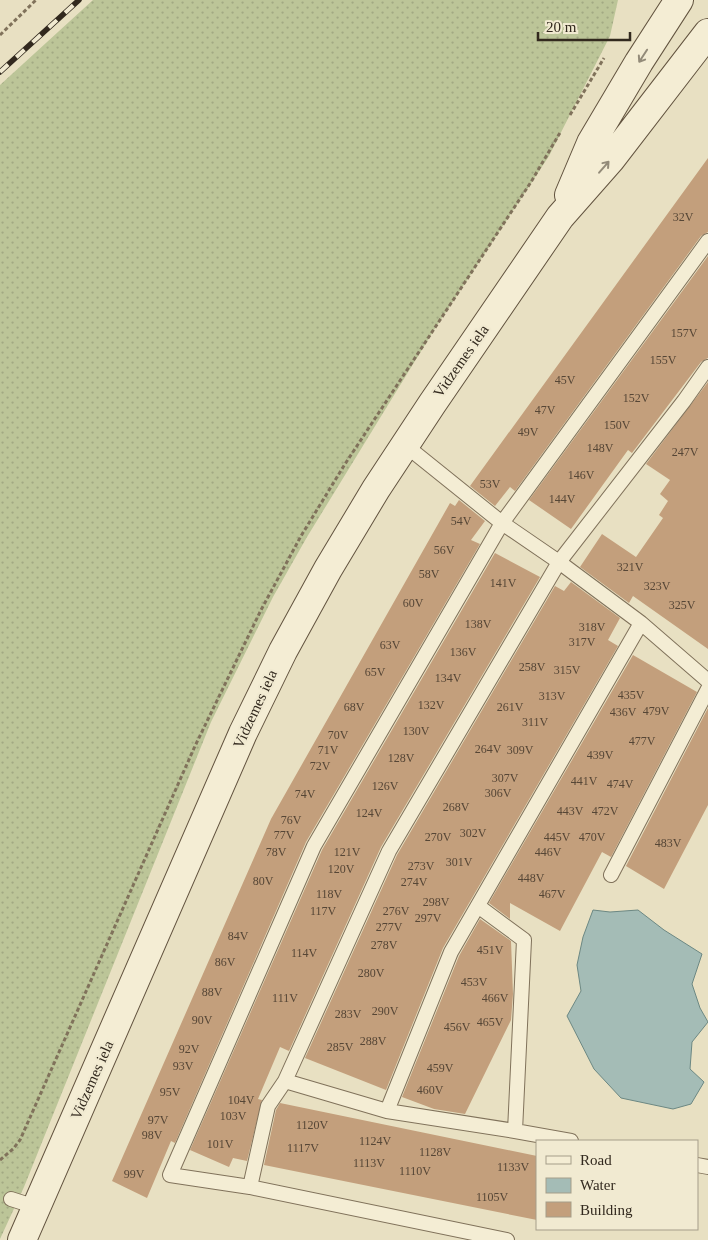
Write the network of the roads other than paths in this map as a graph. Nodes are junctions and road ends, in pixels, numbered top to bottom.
1 (679, 0) edge
2 (708, 33) edge
3 (560, 217) junction
4 (708, 241) edge
5 (708, 367) edge
6 (405, 445) junction
7 (502, 523) junction
8 (559, 562) junction
9 (641, 622) junction
10 (708, 681) edge
11 (708, 690) edge
12 (611, 875) dead end
13 (478, 906) junction
14 (285, 1081) junction
15 (386, 1111) junction
16 (515, 1130) junction
17 (566, 1140) edge
18 (250, 1187) junction
19 (11, 1199) dead end
20 (36, 1207) junction
21 (22, 1240) edge
22 (507, 1240) edge

1 -> 3 street, Vidzemes iela
3 -> 2 street, Vidzemes iela
3 - 6 street, Vidzemes iela
4 - 7 lane
5 - 8 lane
6 - 7 lane
6 - 20 street, Vidzemes iela
7 - 8 lane
7 - 18 lane
8 - 9 lane
8 - 14 lane
9 - 10 lane
9 - 13 lane
11 - 12 lane
13 - 15 lane
13 - 16 lane
14 - 15 lane
14 - 18 lane
15 - 16 lane
16 - 17 lane
18 - 22 lane
19 - 20 lane
20 - 21 street, Vidzemes iela

